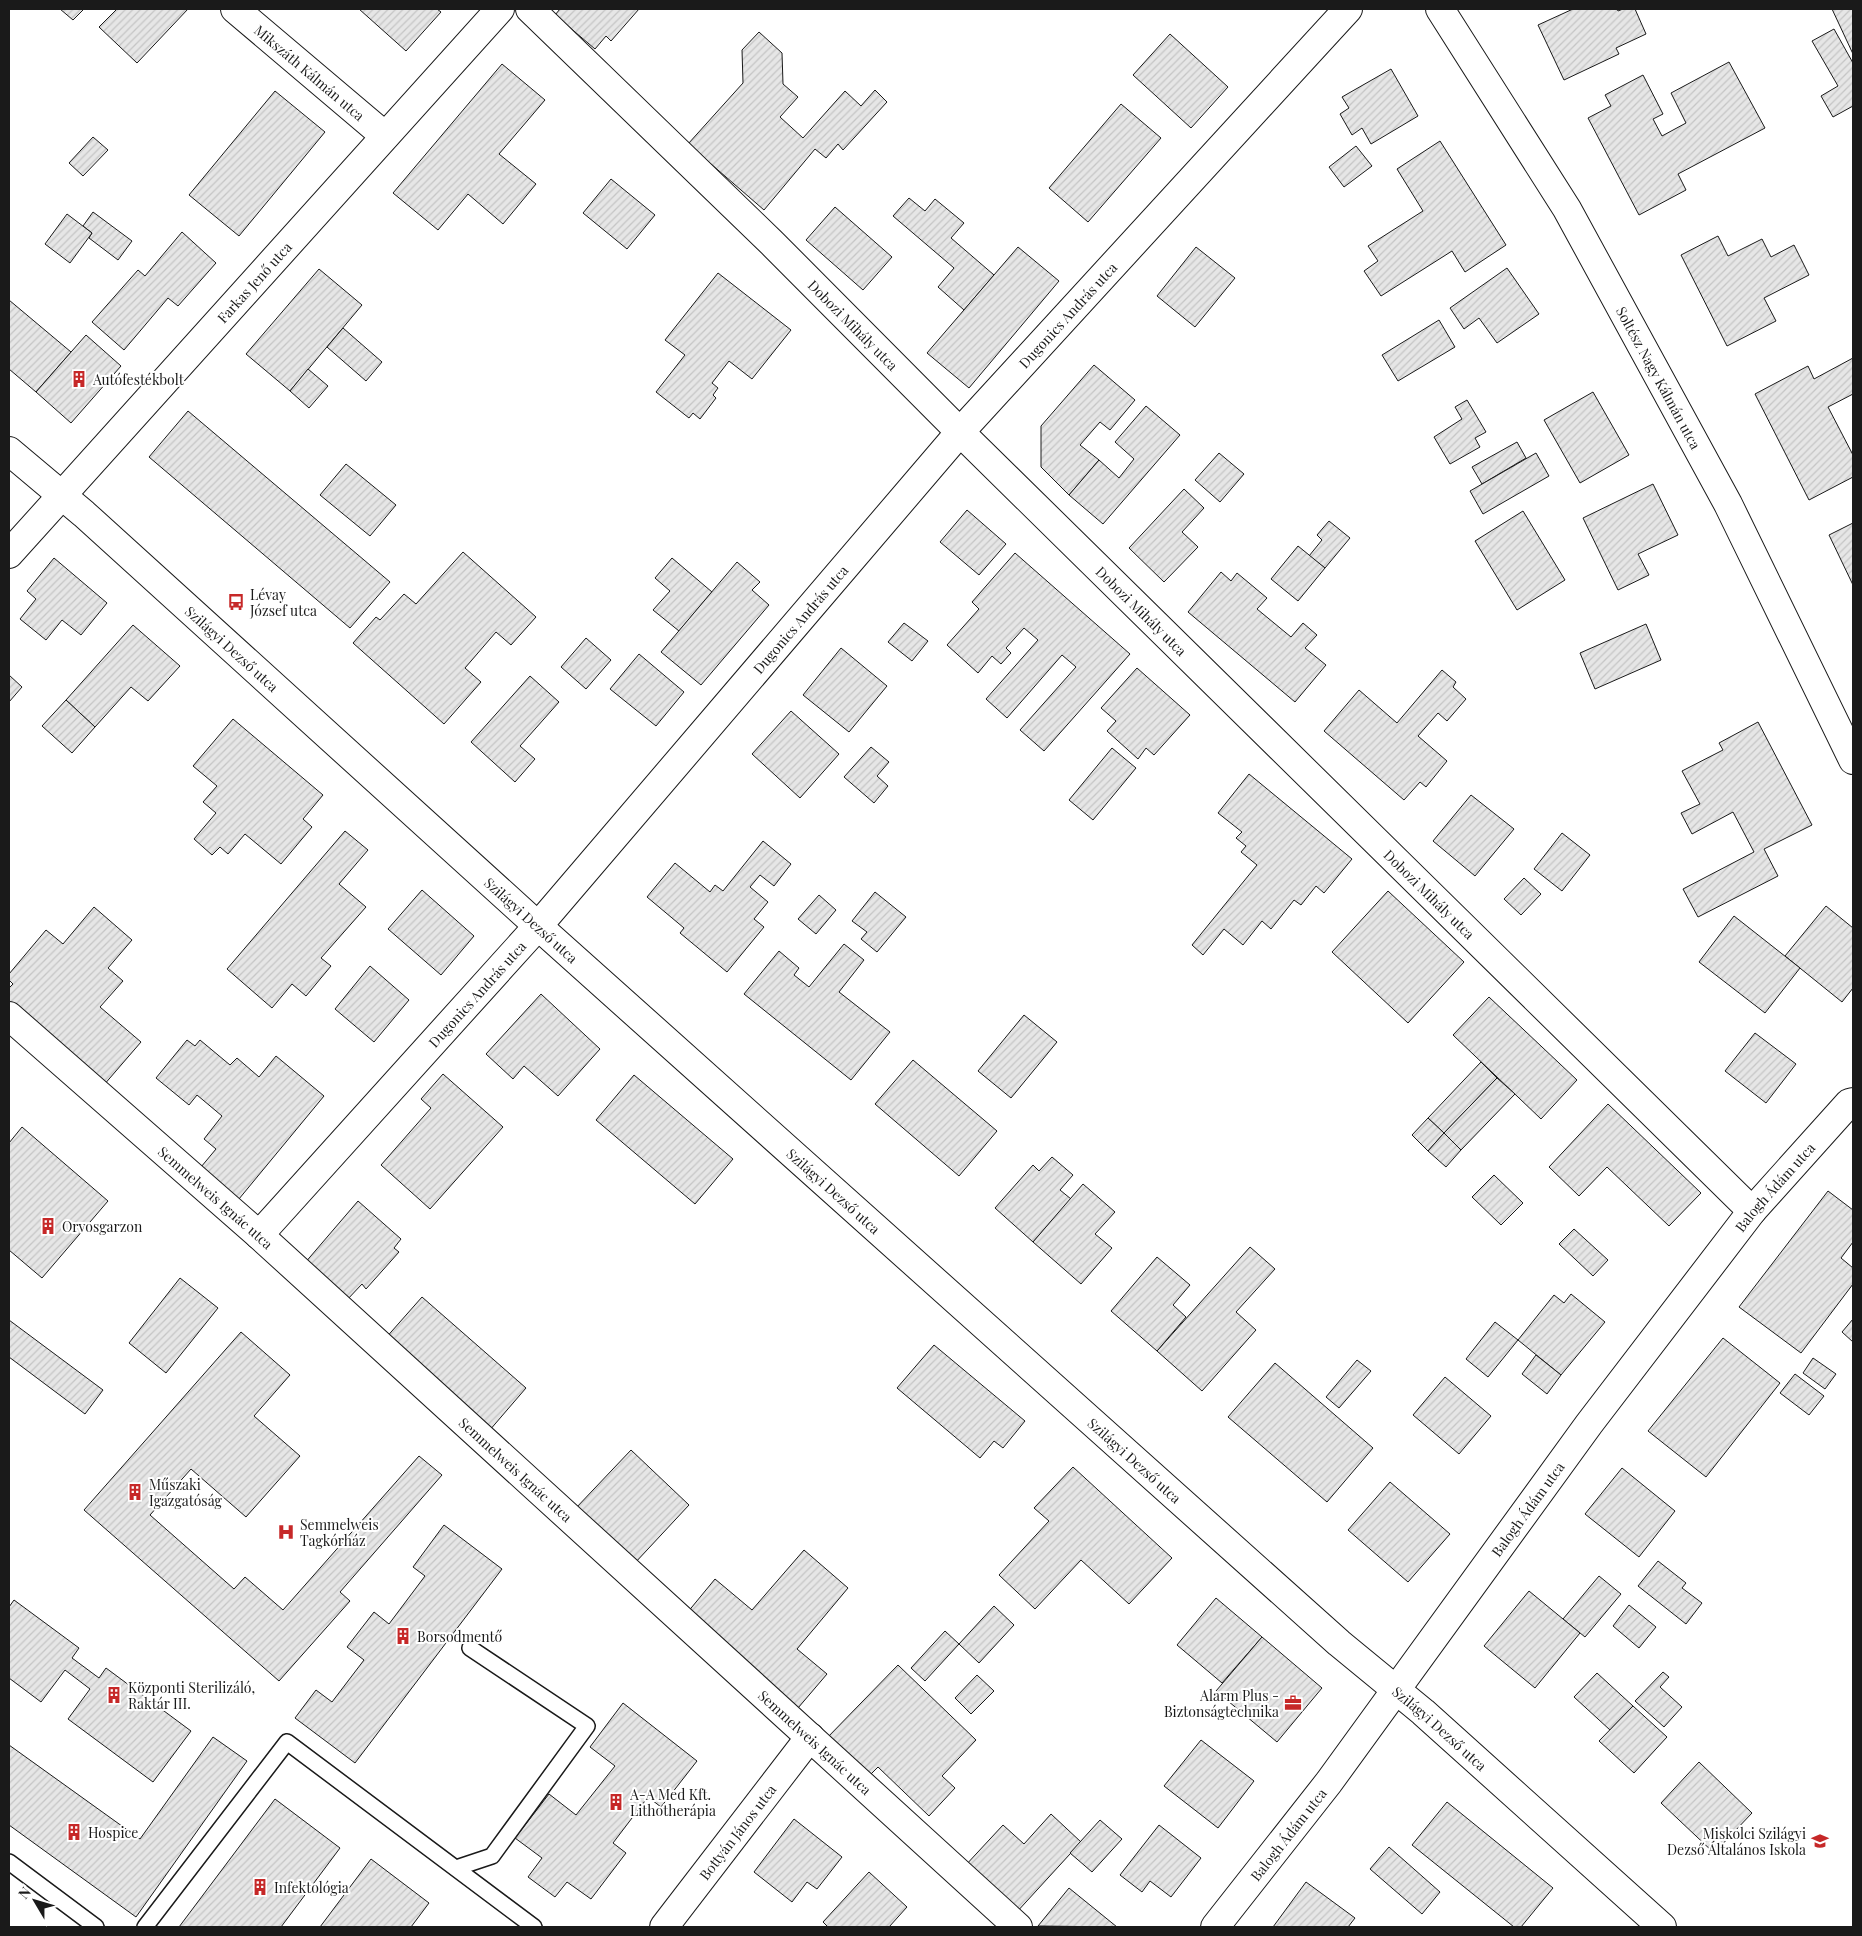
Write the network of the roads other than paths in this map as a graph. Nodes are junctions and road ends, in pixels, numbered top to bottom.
1 (235, 9) edge
2 (500, 9) edge
3 (530, 9) edge
4 (1348, 9) edge
5 (1440, 9) edge
6 (385, 136) junction
7 (960, 432) junction
8 (9, 451) edge
9 (62, 495) junction
10 (9, 554) edge
11 (1853, 760) edge
12 (538, 926) junction
13 (9, 1016) edge
14 (1853, 1102) edge
15 (1752, 1211) junction
16 (259, 1234) junction
17 (470, 1648) dead end
18 (1396, 1690) junction
19 (810, 1738) junction
20 (9, 1862) edge
21 (456, 1868) junction
22 (96, 1927) edge
23 (145, 1927) edge
24 (534, 1927) edge
25 (664, 1927) edge
26 (1018, 1927) edge
27 (1215, 1927) edge
28 (1662, 1927) edge

1 - 6 street, Mikszáth Kálmán utca
2 - 6 street, Farkas Jenő utca
3 - 7 street, Dobozi Mihály utca
4 - 7 street, Dugonics András utca
5 - 11 street, Soltész Nagy Kálmán utca
6 - 9 street, Farkas Jenő utca
7 - 12 street, Dugonics András utca
7 - 15 street, Dobozi Mihály utca
8 - 9 street, Szilágyi Dezső utca
9 - 10 street, Farkas Jenő utca
9 - 12 street, Szilágyi Dezső utca
12 - 16 street, Dugonics András utca
12 - 18 street, Szilágyi Dezső utca
13 - 16 street, Semmelweis Ignác utca
14 - 15 street, Balogh Ádám utca
15 - 18 street, Balogh Ádám utca
16 - 19 street, Semmelweis Ignác utca
17 - 21 lane
18 - 27 street, Balogh Ádám utca
18 - 28 street, Szilágyi Dezső utca
19 - 25 street, Bottyán János utca
19 - 26 street, Semmelweis Ignác utca
20 - 22 lane
21 - 23 lane
21 - 24 lane

